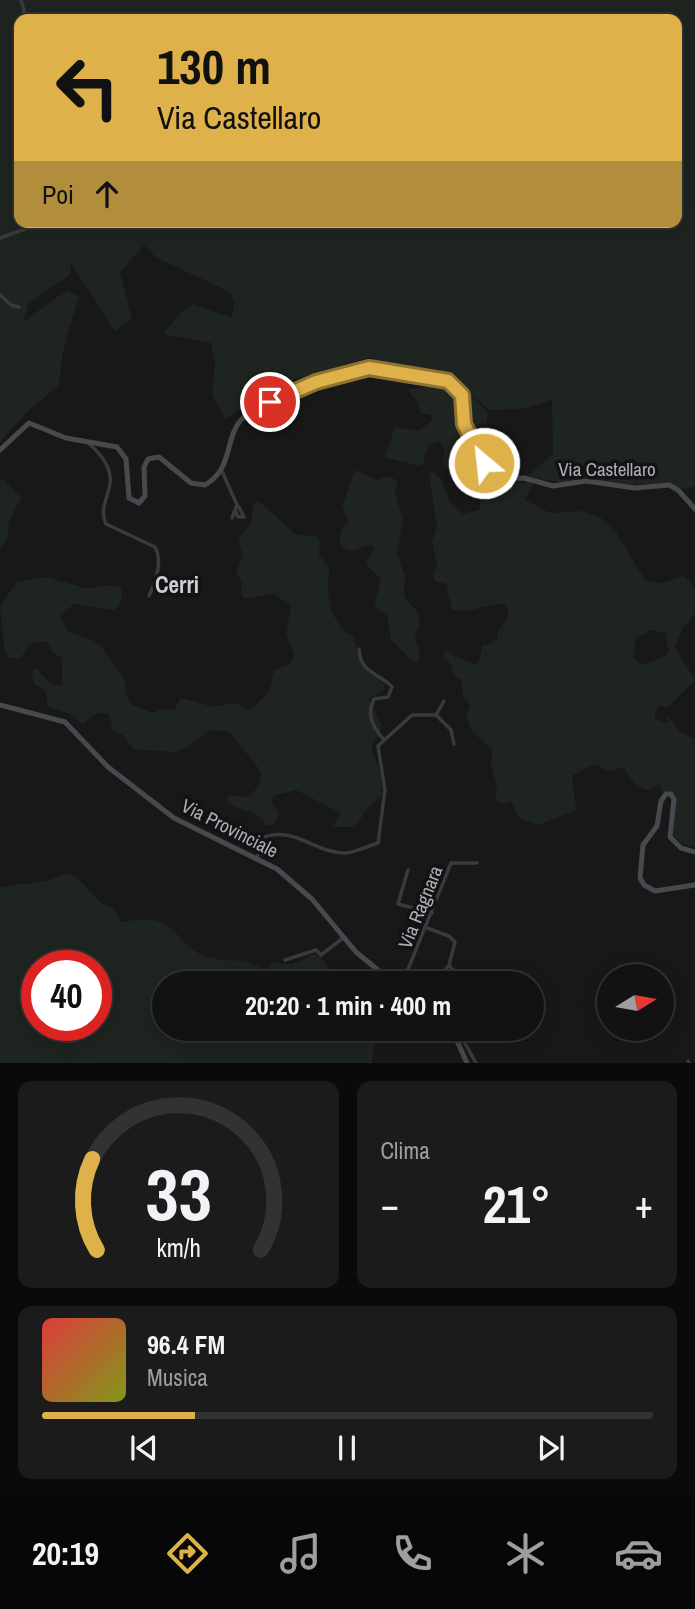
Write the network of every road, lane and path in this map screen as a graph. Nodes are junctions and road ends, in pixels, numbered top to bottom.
1 (28, 228) edge
2 (0, 238) edge
3 (0, 295) edge
4 (19, 307) dead end
5 (87, 442) junction
6 (0, 450) edge
7 (221, 468) junction
8 (237, 505) junction
9 (695, 509) edge
10 (236, 512) junction
11 (232, 517) dead end
12 (149, 596) dead end
13 (359, 649) dead end
14 (444, 701) dead end
15 (0, 705) edge
16 (436, 715) junction
17 (384, 740) junction
18 (454, 744) dead end
19 (695, 852) edge
20 (256, 859) junction
21 (477, 863) dead end
22 (408, 870) dead end
23 (695, 885) edge
24 (432, 913) junction
25 (427, 928) junction
26 (343, 938) junction
27 (285, 960) dead end
28 (449, 965) junction
29 (380, 971) edge
30 (408, 971) edge
31 (444, 971) edge
32 (458, 971) edge
33 (456, 1041) edge
34 (464, 1041) edge
35 (467, 1063) edge
36 (476, 1063) edge

1 - 2 street
3 - 4 street
5 - 6 street
5 - 7 street
5 - 12 street
7 - 8 street
7 - 9 street, Via Castellaro
8 - 10 street
8 - 10 street
10 - 11 street
13 - 17 street
14 - 16 street
15 - 20 street, Via Provinciale
16 - 17 street
16 - 18 street
17 - 20 street
19 - 23 street
20 - 26 street, Via Provinciale
21 - 24 street, Via Ragnara
22 - 24 street
24 - 25 street, Via Ragnara
25 - 28 street
25 - 30 street, Via Ragnara
26 - 27 street
26 - 29 street, Via Provinciale
28 - 31 street
28 - 32 street
33 - 35 street
34 - 36 street

